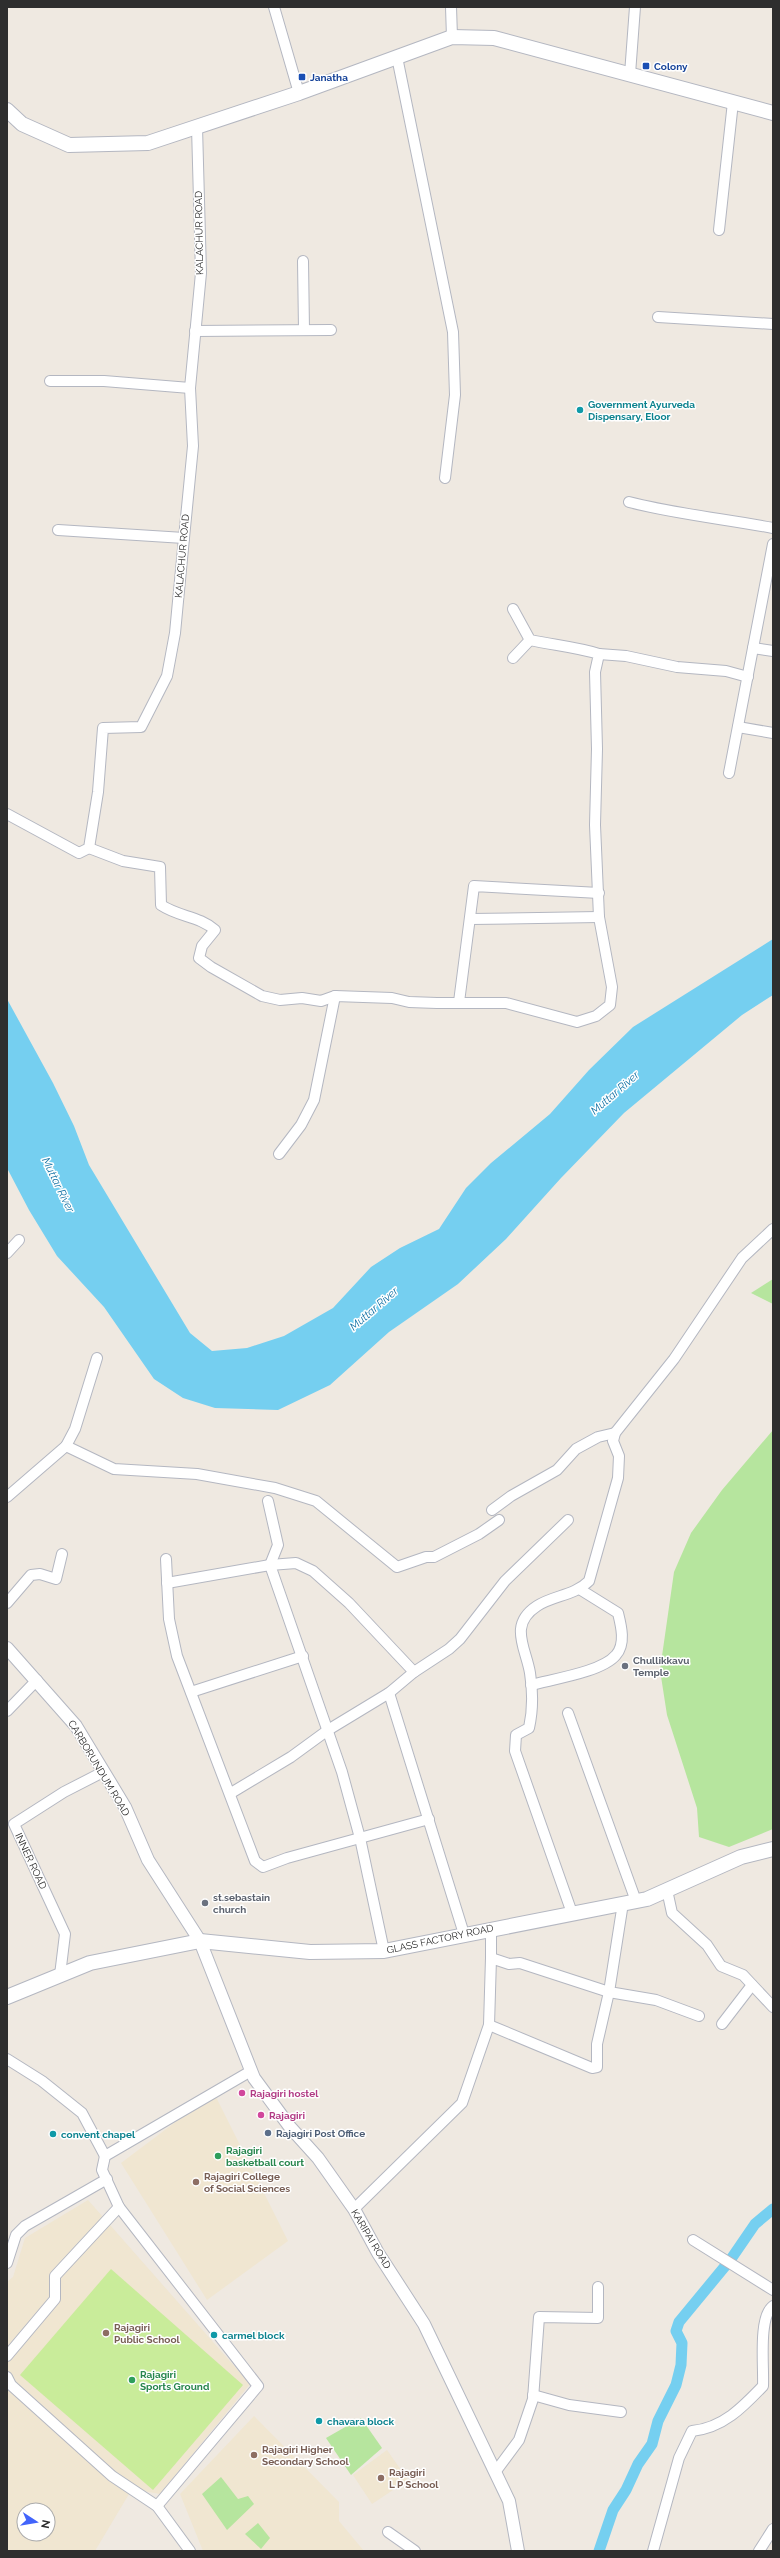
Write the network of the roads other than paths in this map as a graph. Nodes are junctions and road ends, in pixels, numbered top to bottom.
1 (274, 7) edge
2 (451, 7) edge
3 (635, 7) edge
4 (452, 37) junction
5 (397, 57) junction
6 (630, 74) junction
7 (300, 93) junction
8 (733, 102) junction
9 (7, 110) edge
10 (773, 113) edge
11 (197, 127) junction
12 (719, 230) dead end
13 (303, 261) dead end
14 (658, 317) dead end
15 (773, 324) edge
16 (304, 330) junction
17 (331, 330) dead end
18 (195, 331) junction
19 (50, 381) dead end
20 (190, 388) junction
21 (445, 478) dead end
22 (629, 502) dead end
23 (773, 528) edge
24 (58, 530) dead end
25 (184, 538) junction
26 (773, 544) edge
27 (513, 609) dead end
28 (530, 640) junction
29 (753, 648) junction
30 (773, 651) edge
31 (599, 654) junction
32 (513, 658) dead end
33 (748, 677) junction
34 (738, 727) junction
35 (773, 733) edge
36 (729, 773) dead end
37 (7, 814) edge
38 (89, 848) junction
39 (599, 892) junction
40 (599, 917) junction
41 (471, 919) junction
42 (335, 996) junction
43 (459, 1002) junction
44 (279, 1154) dead end
45 (773, 1229) edge
46 (19, 1240) dead end
47 (7, 1253) edge
48 (97, 1358) dead end
49 (615, 1433) junction
50 (66, 1446) junction
51 (7, 1497) edge
52 (268, 1501) dead end
53 (492, 1510) dead end
54 (499, 1520) dead end
55 (568, 1520) dead end
56 (62, 1554) dead end
57 (166, 1558) dead end
58 (270, 1565) junction
59 (167, 1583) junction
60 (580, 1590) junction
61 (7, 1603) edge
62 (7, 1648) edge
63 (303, 1656) junction
64 (414, 1672) junction
65 (37, 1680) junction
66 (531, 1685) junction
67 (191, 1692) junction
68 (389, 1693) junction
69 (7, 1711) edge
70 (568, 1713) dead end
71 (328, 1730) junction
72 (104, 1772) junction
73 (231, 1793) junction
74 (429, 1819) junction
75 (360, 1838) junction
76 (773, 1849) edge
77 (667, 1890) junction
78 (630, 1902) junction
79 (572, 1913) junction
80 (491, 1928) junction
81 (464, 1934) junction
82 (200, 1941) junction
83 (384, 1951) junction
84 (491, 1958) junction
85 (60, 1975) junction
86 (752, 1985) junction
87 (609, 1992) junction
88 (7, 1997) edge
89 (773, 2006) edge
90 (699, 2016) dead end
91 (722, 2024) dead end
92 (489, 2025) junction
93 (7, 2059) edge
94 (251, 2071) junction
95 (105, 2156) junction
96 (106, 2179) junction
97 (120, 2207) junction
98 (354, 2209) junction
99 (693, 2240) dead end
100 (7, 2263) edge
101 (598, 2287) dead end
102 (773, 2290) edge
103 (773, 2306) edge
104 (7, 2356) edge
105 (7, 2377) edge
106 (534, 2395) junction
107 (621, 2412) dead end
108 (496, 2471) junction
109 (157, 2506) junction
110 (773, 2529) edge
111 (388, 2532) dead end
112 (190, 2551) edge
113 (415, 2551) edge
114 (518, 2551) edge
115 (653, 2551) edge
116 (759, 2551) edge

1 - 7 street
2 - 4 street
3 - 6 street
4 - 5 main road
4 - 6 main road
5 - 7 main road
5 - 21 street
6 - 8 main road
7 - 11 main road
8 - 10 main road
8 - 12 street
9 - 11 main road
11 - 18 street, KALACHUR ROAD
13 - 16 street
14 - 15 street
16 - 17 street
16 - 18 street
18 - 20 street, KALACHUR ROAD
19 - 20 street
20 - 25 street, KALACHUR ROAD
22 - 23 street
24 - 25 street
25 - 38 street, KALACHUR ROAD
26 - 29 street
27 - 28 street
28 - 31 street
28 - 32 street
29 - 30 street
29 - 33 street
31 - 33 street
31 - 39 street
33 - 34 street
34 - 35 street
34 - 36 street
37 - 38 street
38 - 42 street
39 - 40 street
39 - 41 street
40 - 41 street
40 - 43 street
41 - 43 street
42 - 43 street
42 - 44 street
45 - 49 street
46 - 47 street
48 - 50 street
49 - 53 street
49 - 60 street
50 - 51 street
50 - 54 street
52 - 58 street
55 - 64 street
56 - 61 street
57 - 59 street
58 - 59 street
58 - 63 street
58 - 64 street
59 - 67 street
60 - 66 street
60 - 66 street
62 - 65 street, CARBORUNDUM ROAD
63 - 67 street
63 - 71 street
64 - 68 street
65 - 69 street
65 - 72 street, CARBORUNDUM ROAD
66 - 79 street
67 - 73 street
68 - 71 street
68 - 74 street
70 - 78 street
71 - 73 street
71 - 75 street
72 - 82 street, CARBORUNDUM ROAD
72 - 85 street, INNER ROAD
73 - 75 street
74 - 75 street
74 - 81 street
75 - 83 street
76 - 77 main road, GLASS FACTORY ROAD
77 - 78 main road, GLASS FACTORY ROAD
77 - 86 street
78 - 79 main road, GLASS FACTORY ROAD
78 - 87 street
79 - 80 main road, GLASS FACTORY ROAD
80 - 81 main road, GLASS FACTORY ROAD
80 - 84 street
81 - 83 main road, GLASS FACTORY ROAD
82 - 83 main road, GLASS FACTORY ROAD
82 - 85 main road, GLASS FACTORY ROAD
82 - 94 street, KARIPAI ROAD
84 - 87 street
84 - 92 street
85 - 88 main road, GLASS FACTORY ROAD
86 - 89 street
86 - 91 street
87 - 90 street
87 - 92 street
92 - 98 street
93 - 95 street
94 - 95 street
94 - 98 street, KARIPAI ROAD
95 - 96 street
96 - 97 street
96 - 100 street
97 - 104 street
97 - 109 street
98 - 108 street, KARIPAI ROAD
99 - 102 street
101 - 106 street
103 - 115 street
105 - 109 street
106 - 107 street
106 - 108 street
108 - 114 street, KARIPAI ROAD
109 - 112 street
110 - 116 street
111 - 113 street

